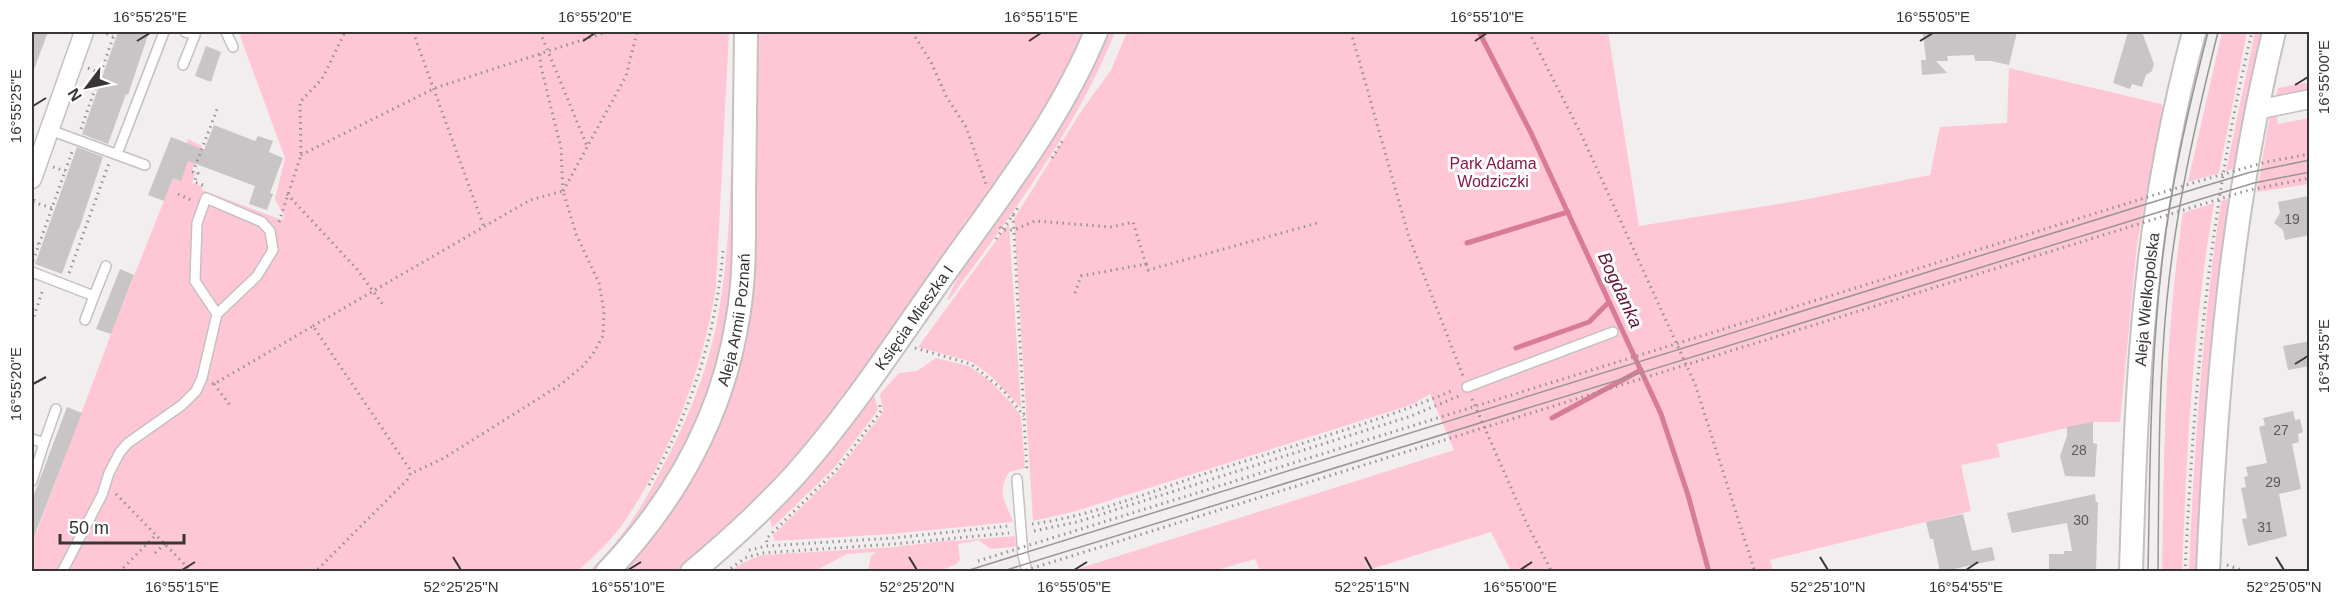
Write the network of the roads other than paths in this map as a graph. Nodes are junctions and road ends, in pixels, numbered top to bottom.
1 (84, 32) edge
2 (164, 32) edge
3 (185, 32) edge
4 (226, 32) edge
5 (746, 32) edge
6 (1096, 32) edge
7 (2194, 32) edge
8 (2274, 32) edge
9 (233, 47) dead end
10 (183, 65) dead end
11 (2310, 99) edge
12 (2257, 110) junction
13 (50, 130) junction
14 (115, 153) junction
15 (145, 165) dead end
16 (32, 179) edge
17 (106, 267) dead end
18 (32, 272) edge
19 (94, 296) junction
20 (217, 314) junction
21 (85, 320) dead end
22 (1613, 332) dead end
23 (1468, 389) road end
24 (56, 409) dead end
25 (32, 439) edge
26 (44, 443) junction
27 (1017, 479) dead end
28 (32, 481) edge
29 (2214, 567) edge
30 (62, 572) edge
31 (607, 572) edge
32 (692, 572) edge
33 (1027, 572) edge
34 (2131, 572) edge

1 - 13 street
2 - 14 lane
3 - 10 lane
4 - 9 lane
5 - 31 street, Aleja Armii Poznań
6 - 32 street, Księcia Mieszka I
7 - 34 street, Aleja Wielkopolska
8 - 12 street
11 - 12 street
12 - 29 street
13 - 14 lane
13 - 16 street
14 - 15 lane
17 - 19 lane
18 - 19 lane
19 - 21 lane
20 - 20 lane
20 - 30 lane
22 - 23 lane
24 - 26 lane
25 - 26 lane
26 - 28 lane
27 - 33 lane

